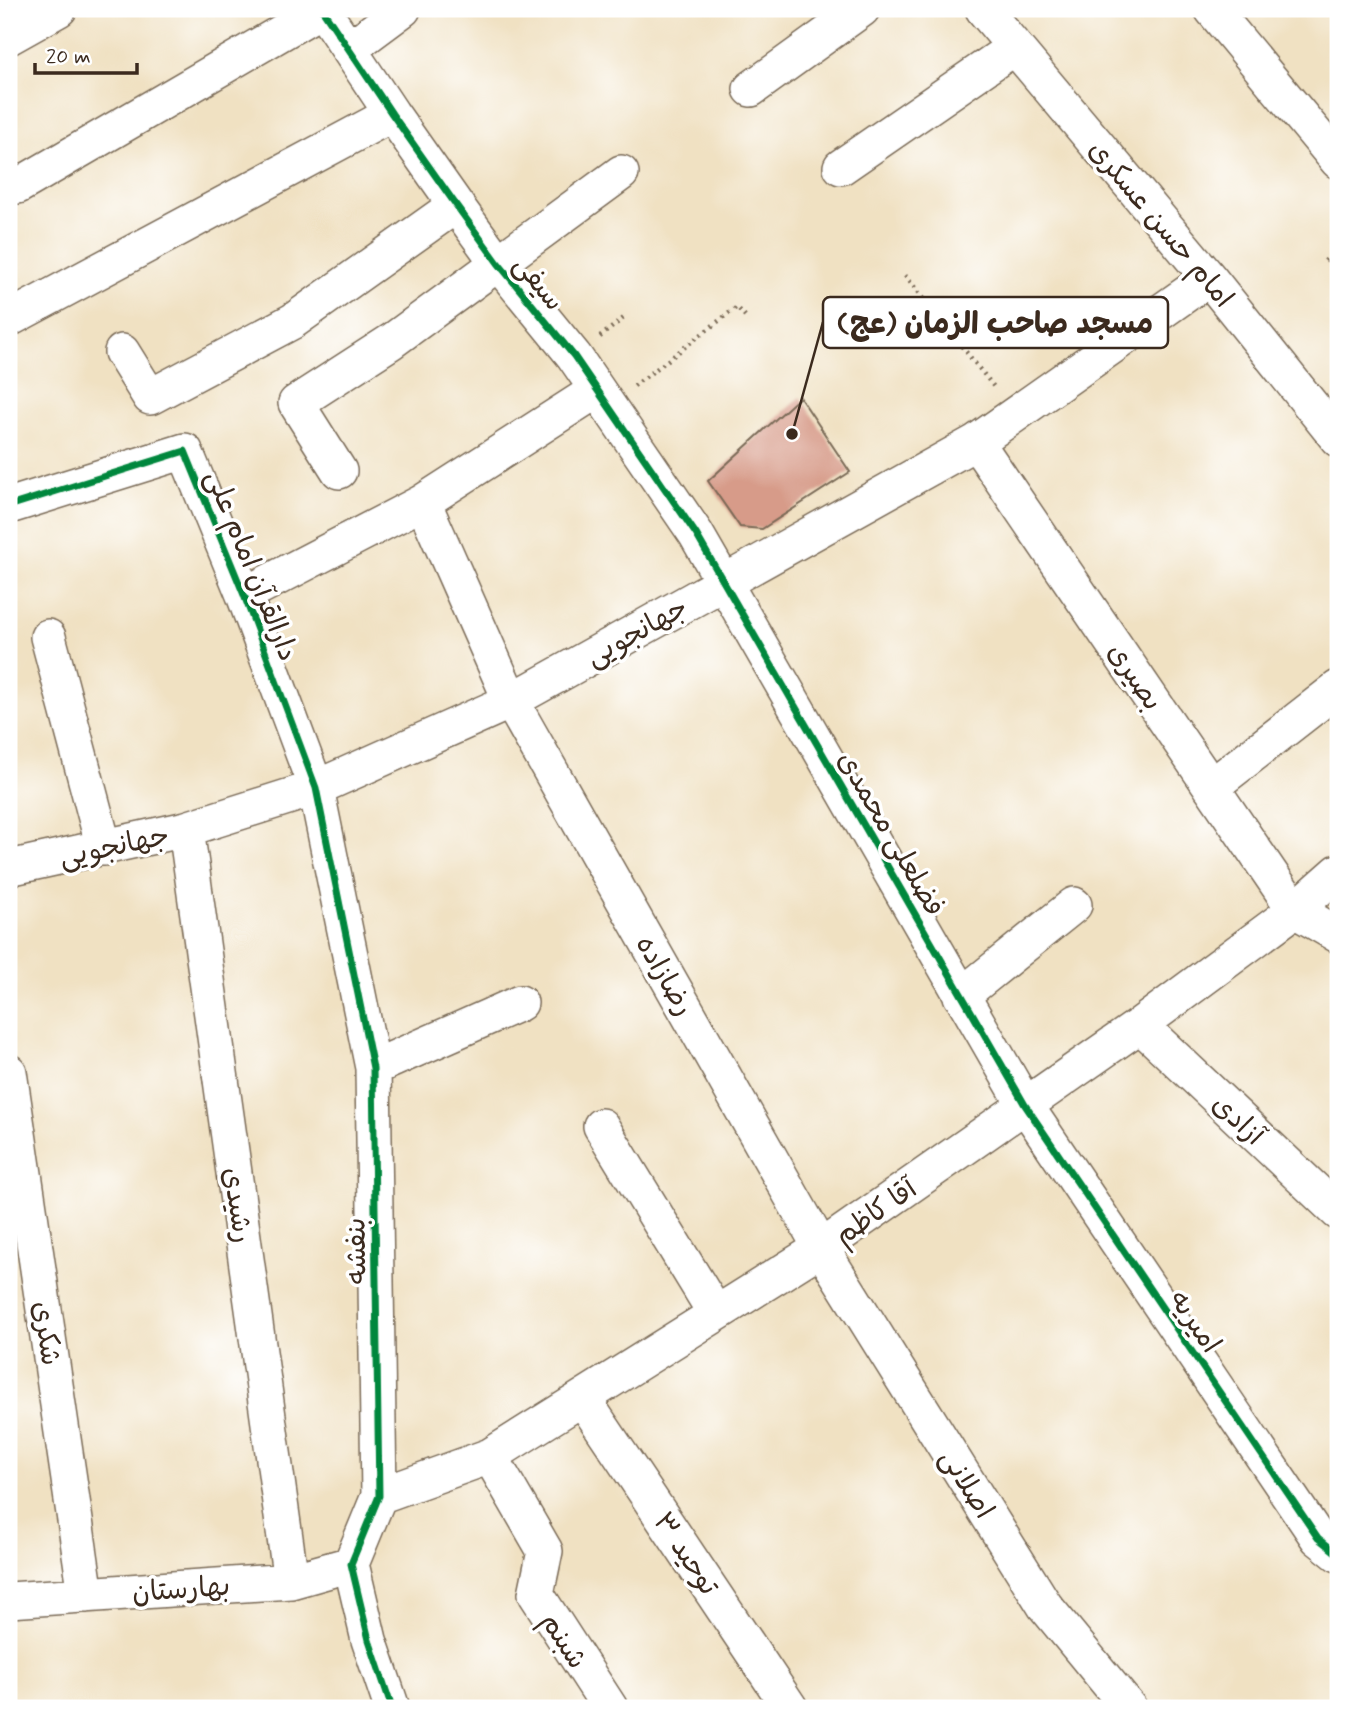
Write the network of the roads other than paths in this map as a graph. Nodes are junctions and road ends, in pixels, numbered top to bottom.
1 (59, 9) edge
2 (322, 9) edge
3 (403, 9) edge
4 (862, 9) edge
5 (983, 9) edge
6 (1212, 9) edge
7 (9, 37) edge
8 (1015, 47) junction
9 (349, 49) junction
10 (751, 89) dead end
11 (391, 114) junction
12 (1338, 161) edge
13 (841, 167) dead end
14 (621, 173) dead end
15 (18, 186) dead end
16 (456, 205) junction
17 (498, 263) junction
18 (1209, 278) junction
19 (9, 319) edge
20 (122, 352) dead end
21 (603, 398) junction
22 (1338, 439) edge
23 (976, 442) junction
24 (339, 471) dead end
25 (423, 502) junction
26 (9, 506) edge
27 (723, 581) junction
28 (244, 595) junction
29 (48, 637) dead end
30 (1338, 688) edge
31 (511, 701) junction
32 (1211, 787) junction
33 (316, 788) junction
34 (187, 829) junction
35 (104, 848) junction
36 (9, 868) edge
37 (1338, 872) edge
38 (1074, 905) dead end
39 (1295, 910) junction
40 (1338, 935) edge
41 (961, 996) junction
42 (520, 1003) dead end
43 (1140, 1025) junction
44 (373, 1068) junction
45 (9, 1072) edge
46 (1025, 1105) junction
47 (601, 1126) dead end
48 (1338, 1212) edge
49 (821, 1248) junction
50 (716, 1314) junction
51 (583, 1399) junction
52 (490, 1456) junction
53 (379, 1496) junction
54 (1338, 1554) edge
55 (351, 1564) junction
56 (291, 1581) junction
57 (86, 1595) junction
58 (9, 1600) edge
59 (384, 1708) edge
60 (392, 1708) edge
61 (610, 1708) edge
62 (790, 1708) edge
63 (1129, 1708) edge

1 - 7 street
2 - 9 street, سیفی
2 - 15 street
3 - 9 street
4 - 10 street
5 - 8 street, امام حسن عسکری
6 - 12 street
8 - 13 street
8 - 18 street, امام حسن عسکری
9 - 11 street, سیفی
11 - 16 street, سیفی
11 - 19 street
14 - 17 street
16 - 17 street, سیفی
16 - 20 street
17 - 21 street, سیفی
17 - 24 street
18 - 22 street, امام حسن عسکری
18 - 23 street, جهانجویی
21 - 25 street
21 - 27 street, سیفی
23 - 27 street, جهانجویی
23 - 32 street, بصیری
25 - 28 street
25 - 31 street, رضازاده
26 - 28 street, دارالقرآن امام علی
27 - 31 street, جهانجویی
27 - 41 street, فضلعلی محمدی
28 - 33 street, دارالقرآن امام علی
29 - 35 street
30 - 32 street
31 - 33 street, جهانجویی
31 - 49 street, رضازاده
32 - 39 street, بصیری
33 - 34 street, جهانجویی
33 - 44 street, بنفشه
34 - 35 street, جهانجویی
34 - 56 street, رشیدی
35 - 36 street, جهانجویی
37 - 39 street, آقا کاظم
38 - 41 street
39 - 40 street
39 - 43 street, آقا کاظم
41 - 46 street, فضلعلی محمدی
42 - 44 street
43 - 46 street, آقا کاظم
43 - 48 street, آزادی
44 - 53 street, بنفشه
45 - 57 street, شکری
46 - 49 street, آقا کاظم
46 - 54 street, امیریه
47 - 50 street
49 - 50 street, آقا کاظم
49 - 63 street, اصلانی
50 - 51 street, آقا کاظم
51 - 52 street, آقا کاظم
51 - 62 street, توحید ۳
52 - 53 street, آقا کاظم
52 - 61 street, شبنم
53 - 55 street, بنفشه
55 - 56 street, بهارستان
55 - 60 street
56 - 57 street, بهارستان
57 - 58 street, بهارستان
59 - 60 street

